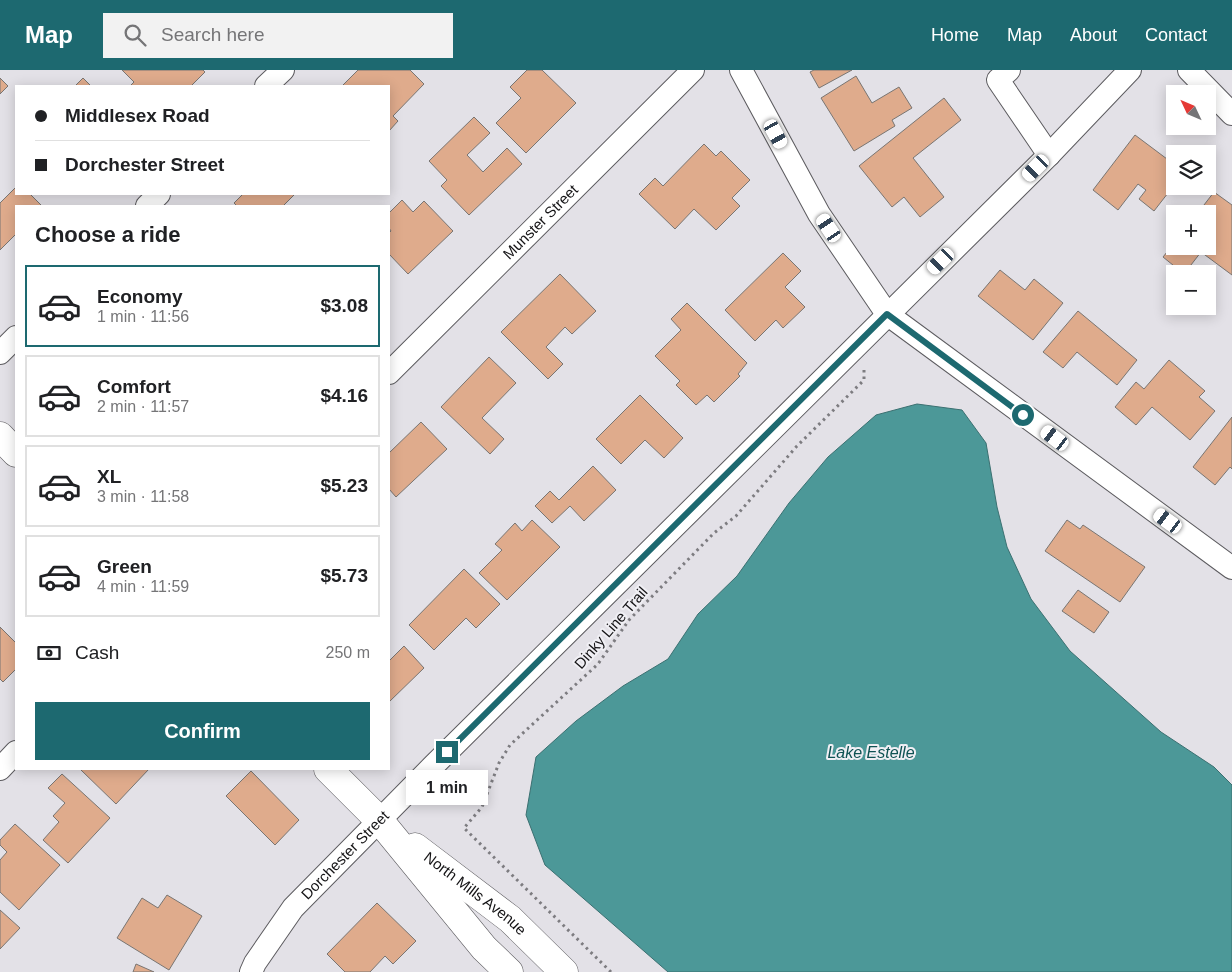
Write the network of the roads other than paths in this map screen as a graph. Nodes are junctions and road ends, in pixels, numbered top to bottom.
1 (283, 70) edge
2 (692, 70) edge
3 (741, 70) edge
4 (1008, 70) edge
5 (1130, 70) edge
6 (1189, 70) edge
7 (267, 85) edge
8 (1232, 114) edge
9 (1049, 155) junction
10 (158, 195) edge
11 (148, 205) edge
12 (887, 314) junction
13 (15, 338) edge
14 (0, 353) edge
15 (390, 372) edge
16 (0, 436) edge
17 (15, 452) edge
18 (1232, 568) edge
19 (15, 753) edge
20 (0, 769) edge
21 (329, 770) edge
22 (380, 821) junction
23 (251, 972) edge
24 (510, 972) edge
25 (564, 972) edge

1 - 7 street
2 - 15 street, Munster Street
3 - 12 street
4 - 9 street
5 - 9 street, Dorchester Street
6 - 8 street
9 - 12 street, Dorchester Street
10 - 11 street
12 - 18 street
12 - 22 street, Dorchester Street
13 - 14 street
16 - 17 main road
19 - 20 street
21 - 22 main road, North Mills Avenue
22 - 23 street, Dorchester Street
22 - 24 main road, North Mills Avenue
22 - 25 main road, North Mills Avenue

